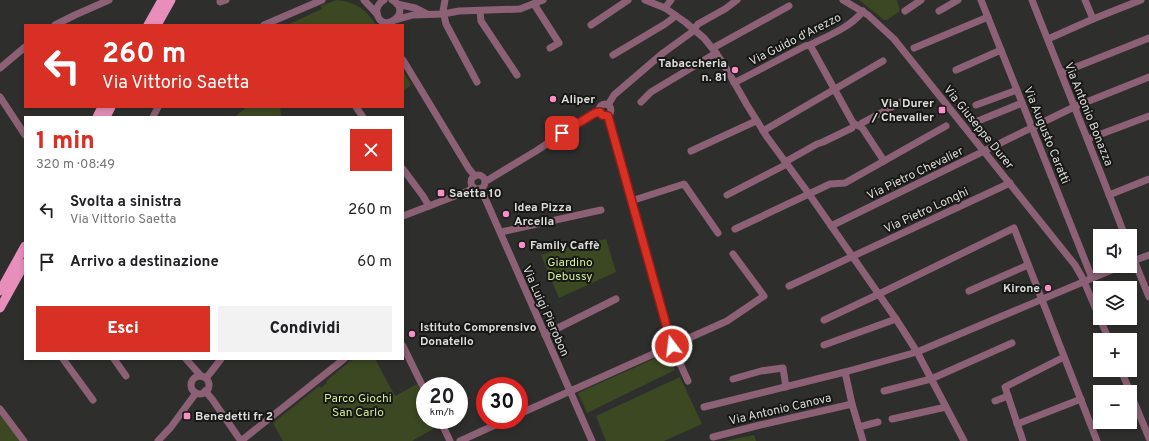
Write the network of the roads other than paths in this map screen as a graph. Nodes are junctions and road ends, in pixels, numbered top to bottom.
1 (109, 0) edge
2 (162, 0) edge
3 (171, 0) edge
4 (322, 0) edge
5 (364, 0) edge
6 (384, 0) edge
7 (445, 0) edge
8 (543, 0) edge
9 (628, 0) edge
10 (645, 0) edge
11 (671, 0) edge
12 (737, 0) edge
13 (843, 0) edge
14 (921, 0) edge
15 (958, 0) edge
16 (981, 0) edge
17 (1032, 0) edge
18 (1085, 0) edge
19 (1118, 0) edge
20 (1141, 0) edge
21 (394, 2) edge
22 (96, 3) edge
23 (534, 4) junction
24 (790, 6) dead end
25 (665, 8) junction
26 (1121, 8) junction
27 (480, 10) junction
28 (863, 11) junction
29 (905, 11) dead end
30 (939, 11) dead end
31 (429, 14) junction
32 (443, 14) junction
33 (675, 15) junction
34 (378, 16) junction
35 (988, 17) junction
36 (1093, 19) junction
37 (279, 22) edge
38 (394, 22) edge
39 (57, 24) edge
40 (149, 24) edge
41 (158, 24) edge
42 (269, 24) edge
43 (380, 24) edge
44 (591, 25) dead end
45 (694, 30) junction
46 (1149, 38) edge
47 (1048, 39) junction
48 (810, 45) junction
49 (24, 48) edge
50 (550, 48) dead end
51 (914, 48) dead end
52 (1001, 50) junction
53 (714, 51) junction
54 (613, 55) dead end
55 (883, 61) dead end
56 (404, 62) edge
57 (0, 68) edge
58 (956, 70) dead end
59 (1061, 73) junction
60 (517, 75) dead end
61 (1149, 77) edge
62 (477, 82) dead end
63 (734, 82) junction
64 (834, 90) junction
65 (1017, 90) junction
66 (0, 97) edge
67 (641, 102) dead end
68 (901, 102) dead end
69 (1022, 103) junction
70 (608, 105) junction
71 (976, 105) dead end
72 (1074, 107) junction
73 (600, 112) junction
74 (608, 116) junction
75 (1149, 116) edge
76 (756, 121) junction
77 (973, 123) dead end
78 (857, 125) junction
79 (946, 126) dead end
80 (1032, 127) junction
81 (763, 131) junction
82 (24, 134) edge
83 (1088, 139) junction
84 (691, 151) dead end
85 (983, 151) junction
86 (884, 161) junction
87 (786, 163) junction
88 (404, 170) edge
89 (475, 176) junction
90 (1149, 179) edge
91 (485, 180) junction
92 (1010, 183) junction
93 (473, 187) junction
94 (481, 189) junction
95 (727, 194) dead end
96 (809, 194) junction
97 (1109, 195) junction
98 (631, 201) junction
99 (429, 206) junction
100 (601, 210) dead end
101 (404, 216) edge
102 (831, 226) junction
103 (735, 229) dead end
104 (1122, 229) edge
105 (501, 232) junction
106 (718, 233) dead end
107 (24, 248) edge
108 (733, 254) dead end
109 (1149, 255) edge
110 (852, 257) junction
111 (1137, 259) edge
112 (24, 265) edge
113 (1028, 265) junction
114 (1137, 272) edge
115 (1104, 273) edge
116 (1092, 278) junction
117 (1084, 281) junction
118 (789, 286) dead end
119 (0, 291) edge
120 (969, 291) dead end
121 (879, 294) junction
122 (1149, 297) edge
123 (616, 299) dead end
124 (1042, 299) junction
125 (0, 308) edge
126 (896, 319) junction
127 (824, 320) dead end
128 (1105, 333) edge
129 (545, 335) junction
130 (1012, 342) dead end
131 (824, 345) dead end
132 (672, 346) junction
133 (404, 348) edge
134 (917, 352) junction
135 (1064, 357) junction
136 (64, 360) edge
137 (115, 360) edge
138 (185, 360) edge
139 (186, 360) edge
140 (220, 360) edge
141 (343, 360) edge
142 (845, 372) junction
143 (126, 376) dead end
144 (203, 377) junction
145 (418, 377) edge
146 (1124, 377) edge
147 (193, 379) junction
148 (733, 379) dead end
149 (931, 380) junction
150 (688, 381) dead end
151 (786, 387) junction
152 (570, 391) junction
153 (884, 391) dead end
154 (205, 392) junction
155 (196, 393) junction
156 (1008, 396) junction
157 (93, 400) dead end
158 (1081, 400) junction
159 (994, 401) dead end
160 (852, 404) junction
161 (704, 407) dead end
162 (946, 407) junction
163 (0, 409) edge
164 (528, 410) edge
165 (892, 419) dead end
166 (878, 422) dead end
167 (1017, 424) junction
168 (859, 427) junction
169 (444, 429) edge
170 (486, 429) edge
171 (713, 437) dead end
172 (1149, 438) edge
173 (961, 440) edge
174 (1020, 440) edge
175 (24, 441) edge
176 (158, 441) edge
177 (241, 441) edge
178 (450, 441) edge
179 (460, 441) edge
180 (592, 441) edge
181 (863, 441) edge
182 (1097, 441) edge

1 - 22 street
2 - 40 main road
3 - 41 main road
4 - 37 street
5 - 34 street
6 - 34 street
7 - 32 street
8 - 23 street
9 - 44 street
10 - 25 street
11 - 25 street
12 - 45 street
13 - 28 street, Via Giuseppe Durer
14 - 29 street
15 - 30 street
16 - 35 street, Via Augusto Caratti
17 - 47 street, Via Antonio Bonazza
18 - 36 street
19 - 26 street
20 - 26 street
21 - 31 street
21 - 38 street
22 - 39 street
23 - 27 street
23 - 50 street
24 - 53 street
25 - 33 street
26 - 36 street
27 - 32 street
27 - 60 street
28 - 48 street, Via Guido d'Arezzo
28 - 85 street, Via Giuseppe Durer
31 - 32 street
31 - 38 street
32 - 62 street
33 - 45 street
33 - 54 street
34 - 38 street
34 - 43 street
35 - 51 street
35 - 52 street, Via Augusto Caratti
36 - 47 street
37 - 42 street
45 - 53 street
45 - 70 street
46 - 59 street
47 - 59 street, Via Antonio Bonazza
48 - 63 street, Via Guido d'Arezzo
48 - 64 street
49 - 57 street
52 - 58 street
52 - 65 street, Via Augusto Caratti
53 - 63 street
53 - 67 street
55 - 64 street
56 - 89 street
59 - 72 street, Via Antonio Bonazza
61 - 72 street, Via Pietro Chevalier
63 - 76 street
64 - 78 street
64 - 81 street
65 - 69 street, Via Augusto Caratti
65 - 71 street
66 - 82 street
68 - 78 street
69 - 77 street
69 - 80 street, Via Augusto Caratti
70 - 73 street
70 - 74 street
72 - 80 street, Via Pietro Chevalier
72 - 83 street, Via Antonio Bonazza
73 - 74 street
73 - 91 street
74 - 98 street
75 - 83 street
76 - 81 street
76 - 84 street
78 - 86 street
78 - 87 street
79 - 86 street
80 - 85 street, Via Pietro Chevalier
80 - 116 street, Via Augusto Caratti
81 - 87 street
83 - 97 street, Via Antonio Bonazza
85 - 92 street, Via Giuseppe Durer
85 - 102 street, Via Pietro Chevalier
86 - 96 street
87 - 95 street
87 - 96 street
88 - 99 street
89 - 91 street
89 - 93 street
90 - 97 street
91 - 94 street
92 - 110 street, Via Pietro Longhi
92 - 117 street, Via Giuseppe Durer
93 - 94 street
93 - 99 street
94 - 105 street, Via Luigi Pierobon
96 - 102 street
96 - 103 street
97 - 104 street, Via Antonio Bonazza
98 - 106 street
98 - 132 street
99 - 101 street
100 - 105 street
102 - 110 street
105 - 129 street, Via Luigi Pierobon
107 - 119 main road
108 - 132 street
109 - 111 street
110 - 118 street, Via Pietro Longhi
110 - 121 street
112 - 125 main road
113 - 120 street
113 - 121 street
113 - 124 street
114 - 122 street
115 - 116 street
116 - 117 street
117 - 124 street
117 - 128 street, Via Giuseppe Durer
121 - 126 street
121 - 127 street
123 - 129 street
124 - 134 street
124 - 135 street
126 - 131 street
126 - 134 street
129 - 152 street, Via Luigi Pierobon
130 - 149 street
132 - 150 street
132 - 152 street
133 - 145 street
134 - 142 street
134 - 149 street
135 - 156 street
135 - 158 street
136 - 157 street
137 - 143 street
138 - 147 street
139 - 144 street
140 - 144 street
141 - 177 street
142 - 151 street
142 - 160 street
144 - 147 street
144 - 154 street
146 - 172 street
147 - 155 street
148 - 151 street
149 - 153 street
149 - 162 street
151 - 161 street
152 - 164 street
152 - 180 street, Via Luigi Pierobon
154 - 155 street
154 - 177 street
155 - 176 street
156 - 159 street
156 - 167 street
158 - 167 street
158 - 182 street
160 - 168 street
160 - 171 street, Via Antonio Canova
162 - 165 street
162 - 173 street
163 - 175 street
166 - 168 street
167 - 174 street
168 - 181 street
169 - 178 street
170 - 179 street

